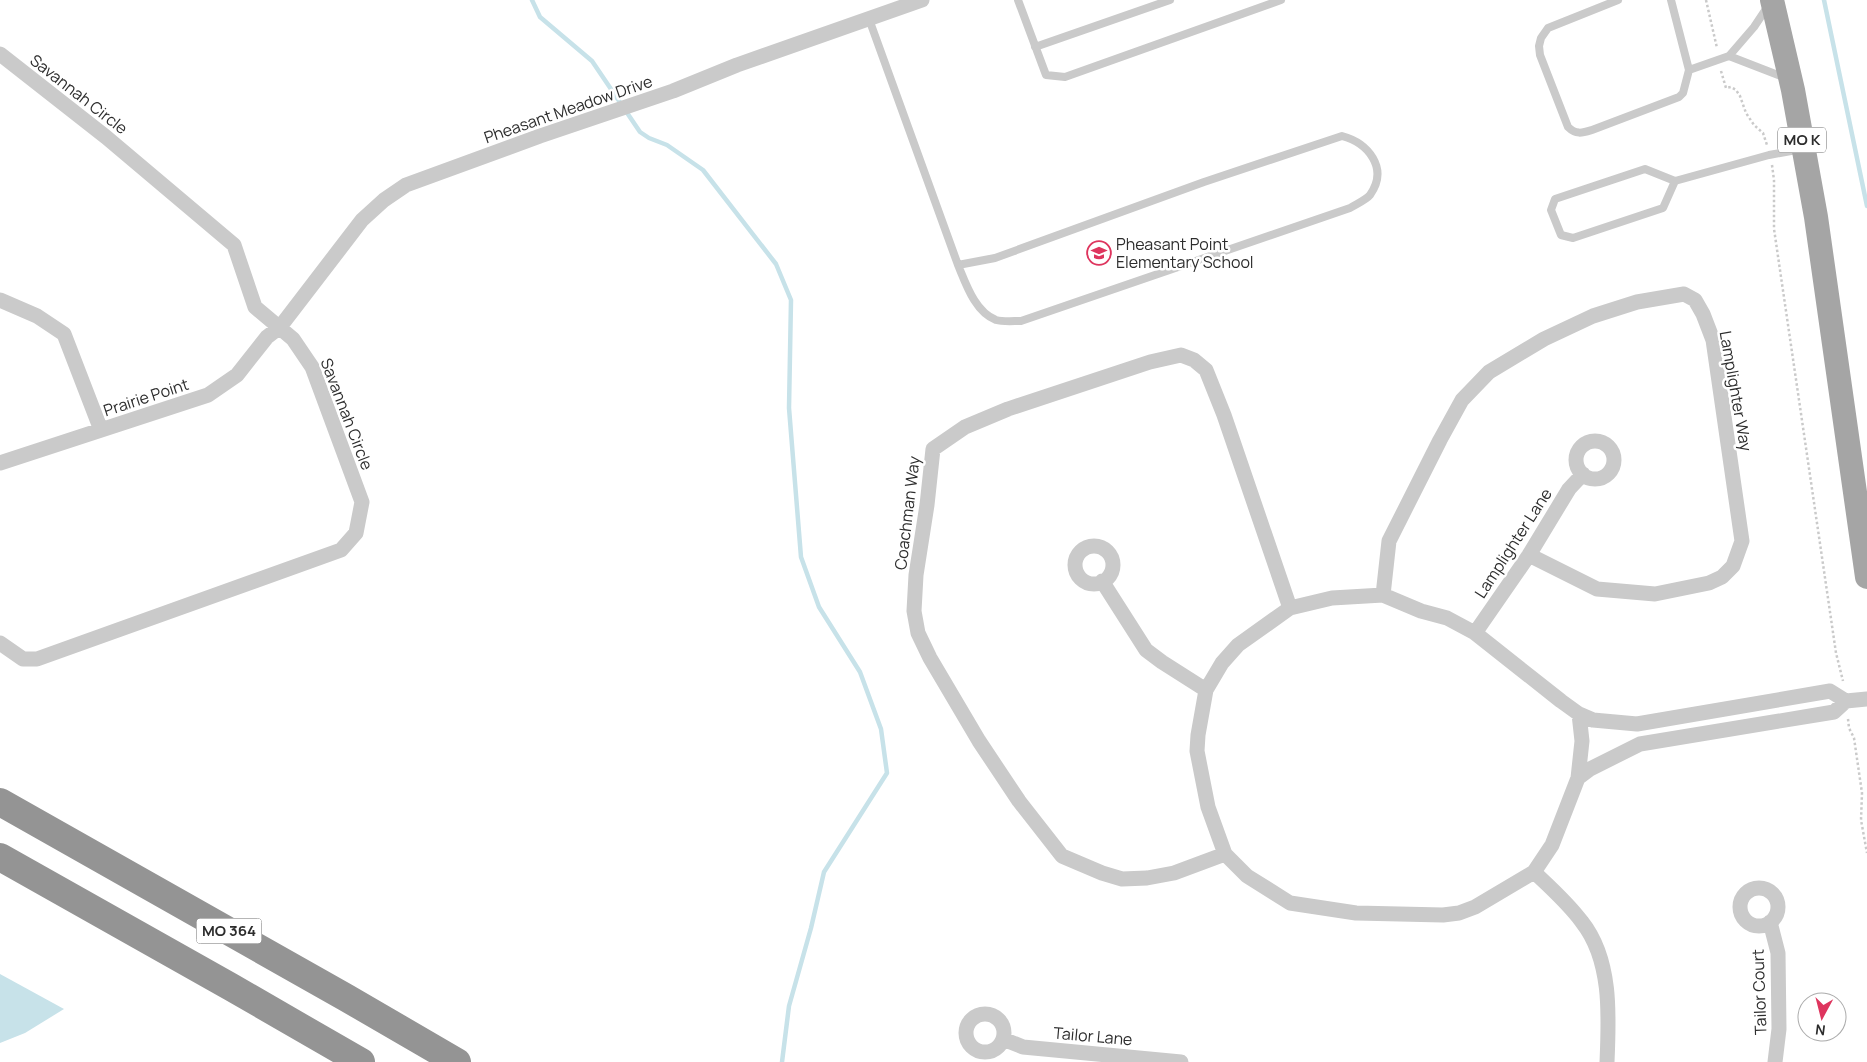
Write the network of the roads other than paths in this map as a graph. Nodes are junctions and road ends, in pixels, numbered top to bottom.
1 (922, 0) edge
2 (1170, 0) edge
3 (1281, 0) edge
4 (1618, 0) edge
5 (1671, 0) edge
6 (1020, 1) edge
7 (1772, 1) edge
8 (869, 18) junction
9 (1035, 47) junction
10 (0, 54) edge
11 (1729, 56) junction
12 (1690, 70) junction
13 (1790, 79) junction
14 (1804, 149) junction
15 (1675, 181) junction
16 (958, 265) junction
17 (0, 300) edge
18 (280, 328) junction
19 (101, 430) junction
20 (0, 463) edge
21 (1583, 474) dead end
22 (1529, 555) junction
23 (1867, 577) edge
24 (1102, 581) dead end
25 (1383, 596) junction
26 (1290, 608) junction
27 (1475, 633) junction
28 (0, 643) edge
29 (1206, 690) junction
30 (1867, 699) edge
31 (1846, 702) junction
32 (1713, 711) junction
33 (1580, 714) junction
34 (1637, 724) junction
35 (1717, 731) junction
36 (1640, 744) junction
37 (1578, 778) junction
38 (0, 802) edge
39 (1226, 854) junction
40 (0, 857) edge
41 (1534, 872) junction
42 (1770, 922) dead end
43 (1003, 1040) dead end
44 (361, 1062) edge
45 (457, 1062) edge
46 (1181, 1062) edge
47 (1607, 1062) edge
48 (1775, 1062) edge

1 - 8 street, Pheasant Meadow Drive
2 - 9 lane
3 - 9 lane
4 - 12 lane
5 - 12 lane
6 - 9 lane
7 - 11 lane
7 - 13 main road, MO K
8 - 16 lane
8 - 18 street, Pheasant Meadow Drive
10 - 18 street, Savannah Circle
11 - 12 lane
11 - 13 lane
13 - 14 main road, MO K
14 - 15 lane
14 - 23 main road, MO K
15 - 15 lane
16 - 16 lane
17 - 19 street
18 - 19 street, Prairie Point
18 - 28 street, Savannah Circle
19 - 20 street, Prairie Point
21 - 22 street, Lamplighter Lane
22 - 25 street, Lamplighter Way
22 - 27 street, Lamplighter Lane
24 - 29 street
25 - 26 street
25 - 27 street
26 - 29 street
26 - 39 street, Coachman Way
27 - 33 street
29 - 39 street
30 - 31 street
31 - 32 street
31 - 35 street
32 - 34 street
32 - 35 street
33 - 34 street
33 - 37 street
34 - 36 street
35 - 36 street
36 - 37 street
37 - 41 street
38 - 45 highway, MO 364
39 - 41 street
40 - 44 highway, MO 364
41 - 47 street
42 - 48 street, Tailor Court
43 - 46 street, Tailor Lane

